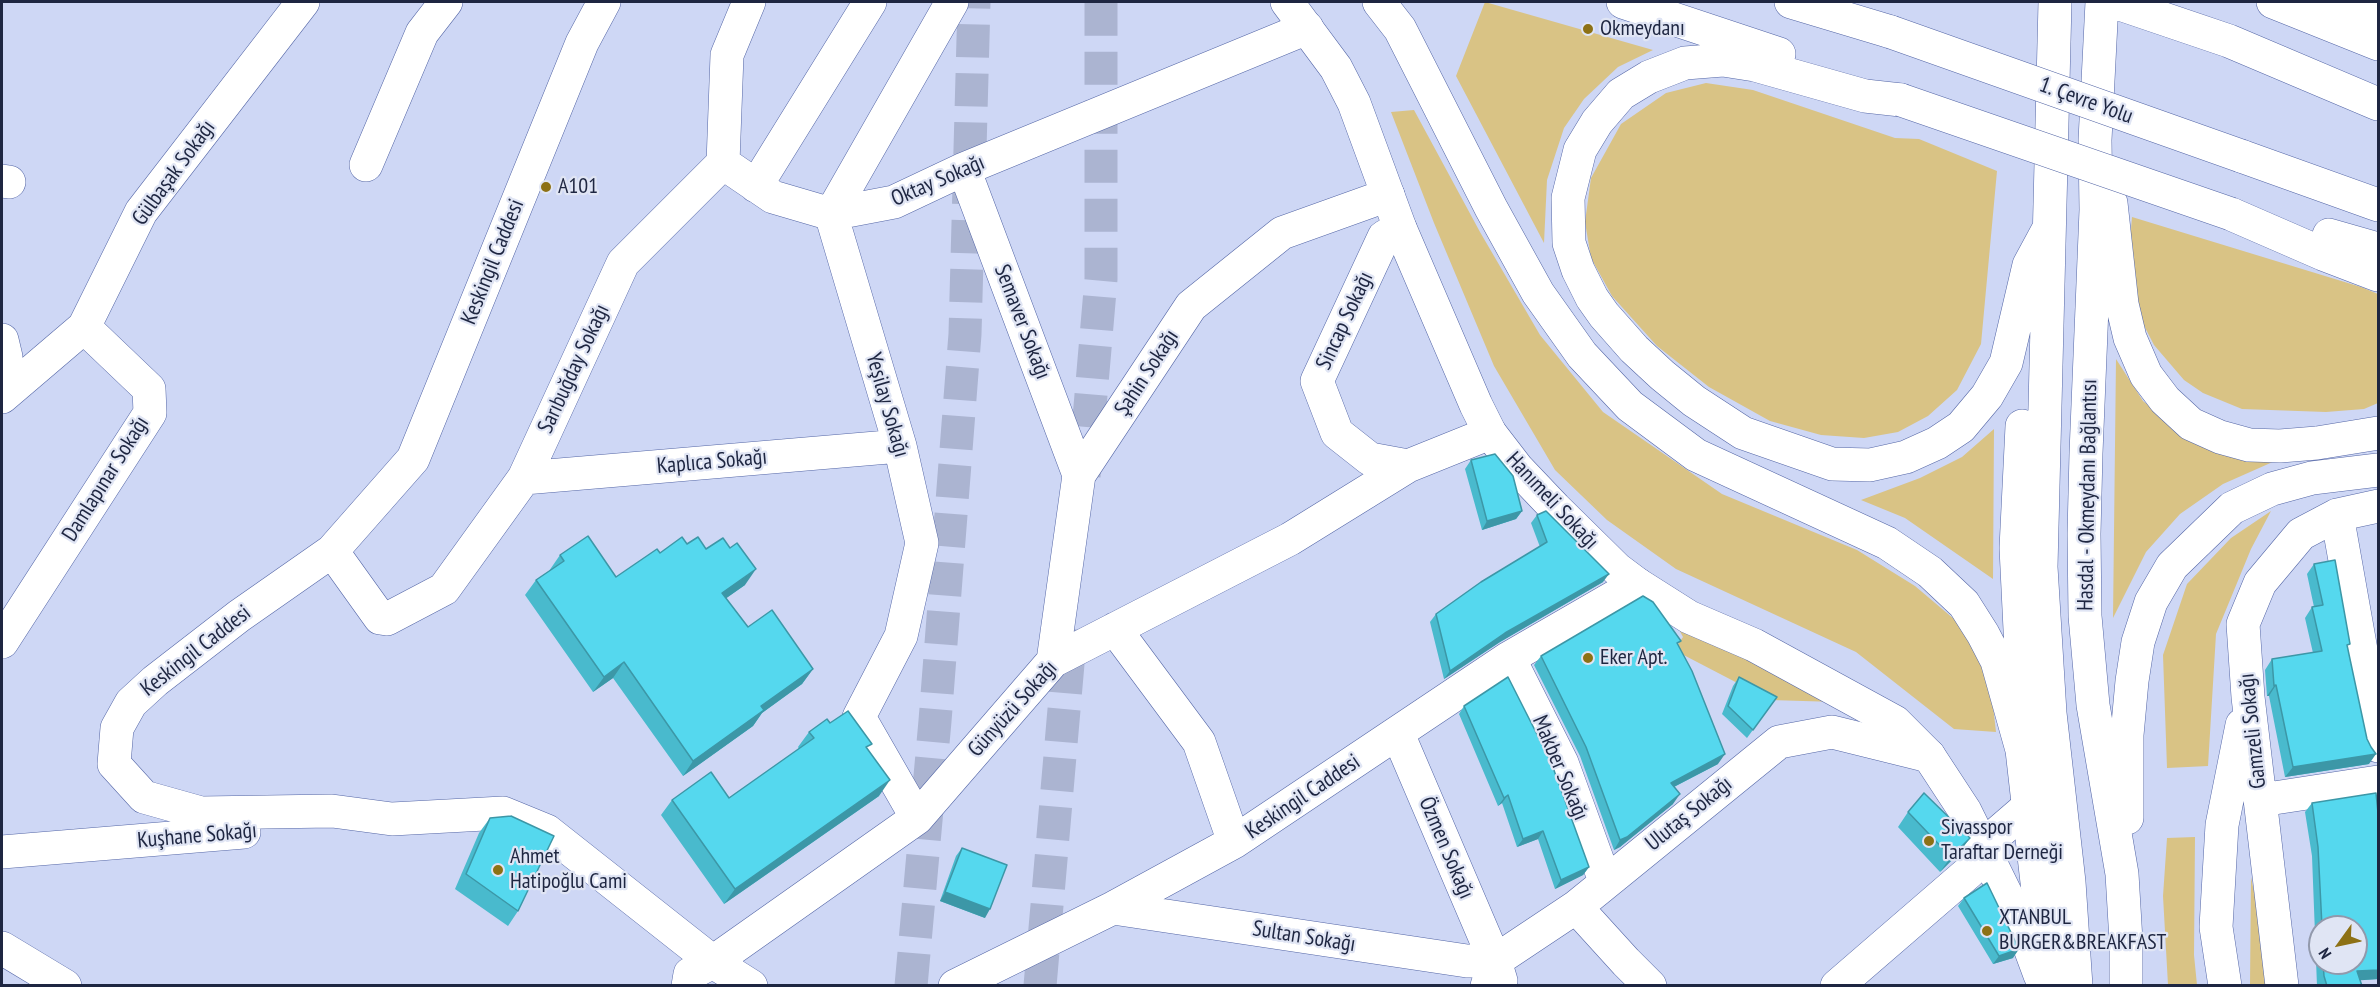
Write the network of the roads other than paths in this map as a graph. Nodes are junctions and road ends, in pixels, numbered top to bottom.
1 (303, 2) edge
2 (446, 2) edge
3 (604, 2) edge
4 (749, 2) edge
5 (870, 2) edge
6 (952, 2) edge
7 (1287, 2) edge
8 (1379, 2) edge
9 (1623, 2) edge
10 (1791, 2) edge
11 (2055, 2) edge
12 (2102, 2) edge
13 (2114, 2) edge
14 (2273, 2) edge
15 (2317, 2) edge
16 (1311, 16) edge
17 (2379, 18) edge
18 (2379, 44) edge
19 (1901, 100) junction
20 (2379, 104) edge
21 (2095, 140) junction
22 (723, 163) junction
23 (366, 165) dead end
24 (964, 170) junction
25 (756, 186) junction
26 (1388, 195) junction
27 (2379, 205) edge
28 (831, 214) junction
29 (2231, 214) junction
30 (1410, 224) junction
31 (2049, 228) junction
32 (2379, 249) edge
33 (2379, 275) edge
34 (2047, 323) junction
35 (84, 327) junction
36 (2, 340) edge
37 (2, 368) edge
38 (2, 397) edge
39 (1499, 429) junction
40 (2379, 433) edge
41 (900, 446) junction
42 (1408, 466) junction
43 (2379, 470) edge
44 (1079, 475) junction
45 (524, 478) junction
46 (2379, 506) edge
47 (2337, 515) junction
48 (333, 551) junction
49 (1647, 579) junction
50 (1115, 629) junction
51 (2, 642) edge
52 (1509, 658) junction
53 (1053, 661) junction
54 (2248, 697) junction
55 (1398, 734) junction
56 (2379, 746) edge
57 (2022, 750) junction
58 (1929, 756) junction
59 (2379, 782) edge
60 (2261, 800) junction
61 (2028, 807) junction
62 (917, 818) junction
63 (392, 819) junction
64 (1234, 842) junction
65 (1991, 842) junction
66 (2267, 850) junction
67 (2, 852) edge
68 (2220, 858) junction
69 (2122, 874) junction
70 (1605, 881) junction
71 (1576, 907) junction
72 (1113, 908) junction
73 (2, 948) edge
74 (713, 962) junction
75 (1495, 977) edge
76 (1840, 985) edge
77 (65, 986) edge
78 (688, 986) edge
79 (751, 986) edge
80 (955, 986) edge
81 (1650, 986) edge
82 (2044, 986) edge
83 (2076, 986) edge
84 (2126, 986) edge
85 (2225, 986) edge
86 (2282, 986) edge

1 - 35 main road, Gülbaşak Sokağı
2 - 23 main road
3 - 48 main road, Keskingil Caddesi
4 - 22 main road
5 - 25 main road
6 - 28 main road
7 - 16 main road, Hanımeli Sokağı
8 - 57 main road
9 - 19 main road
10 - 27 main road, 1. Çevre Yolu, bridge
11 - 31 main road, Hasdal - Okmeydanı Bağlantısı
12 - 21 main road, Hasdal - Okmeydanı Bağlantısı
13 - 20 main road
14 - 18 main road
15 - 17 main road
16 - 24 main road, Oktay Sokağı
16 - 26 main road, Hanımeli Sokağı
16 - 30 main road, Hanımeli Sokağı
19 - 29 main road, bridge
19 - 31 main road
21 - 40 main road
21 - 69 main road, Hasdal - Okmeydanı Bağlantısı
22 - 25 main road, Oktay Sokağı
22 - 45 main road, Sarıbuğday Sokağı
24 - 28 main road, Oktay Sokağı
24 - 44 main road, Semaver Sokağı
25 - 28 main road, Oktay Sokağı
26 - 30 main road, Hanımeli Sokağı
26 - 44 main road, Şahin Sokağı
28 - 41 main road, Yeşilay Sokağı
29 - 32 main road
29 - 33 main road
30 - 39 main road, Hanımeli Sokağı
30 - 42 main road, Sincap Sokağı
31 - 34 main road, Hasdal - Okmeydanı Bağlantısı
34 - 57 main road
34 - 83 main road, Hasdal - Okmeydanı Bağlantısı
35 - 38 main road, Gülbaşak Sokağı
35 - 51 main road, Damlapınar Sokağı
36 - 37 main road
39 - 42 main road
39 - 49 main road, Hanımeli Sokağı
41 - 45 main road, Kaplıca Sokağı
41 - 62 main road, Yeşilay Sokağı
42 - 50 main road, Günyüzü Sokağı
43 - 69 main road
44 - 53 main road, Şahin Sokağı
45 - 48 main road, Sarıbuğday Sokağı
46 - 47 main road, Gamzeli Sokağı
47 - 54 main road, Gamzeli Sokağı
47 - 56 main road
48 - 63 main road, Keskingil Caddesi
49 - 52 main road, Keskingil Caddesi
49 - 58 main road, Hanımeli Sokağı
49 - 65 main road, Hanımeli Sokağı
50 - 53 main road, Günyüzü Sokağı
50 - 64 main road
52 - 55 main road, Keskingil Caddesi
52 - 70 main road, Makber Sokağı
53 - 62 main road, Günyüzü Sokağı
54 - 60 main road, Gamzeli Sokağı
54 - 68 main road
55 - 64 main road, Keskingil Caddesi
55 - 75 main road, Özmen Sokağı
57 - 61 main road
58 - 65 main road, Hanımeli Sokağı
58 - 70 main road, Ulutaş Sokağı
59 - 60 main road
60 - 66 main road, Gamzeli Sokağı
61 - 65 main road
61 - 82 main road
62 - 74 main road, Günyüzü Sokağı
63 - 67 main road, Kuşhane Sokağı
63 - 74 main road, Keskingil Caddesi
64 - 72 main road, Keskingil Caddesi
65 - 76 main road
65 - 82 main road
66 - 68 main road
66 - 86 main road, Gamzeli Sokağı
68 - 85 main road
69 - 84 main road, Hasdal - Okmeydanı Bağlantısı
70 - 71 main road, Ulutaş Sokağı
71 - 75 main road, Ulutaş Sokağı
71 - 81 main road
72 - 75 main road, Sultan Sokağı
72 - 80 main road, Keskingil Caddesi
73 - 77 main road
74 - 78 main road, Günyüzü Sokağı
74 - 79 main road, Keskingil Caddesi

